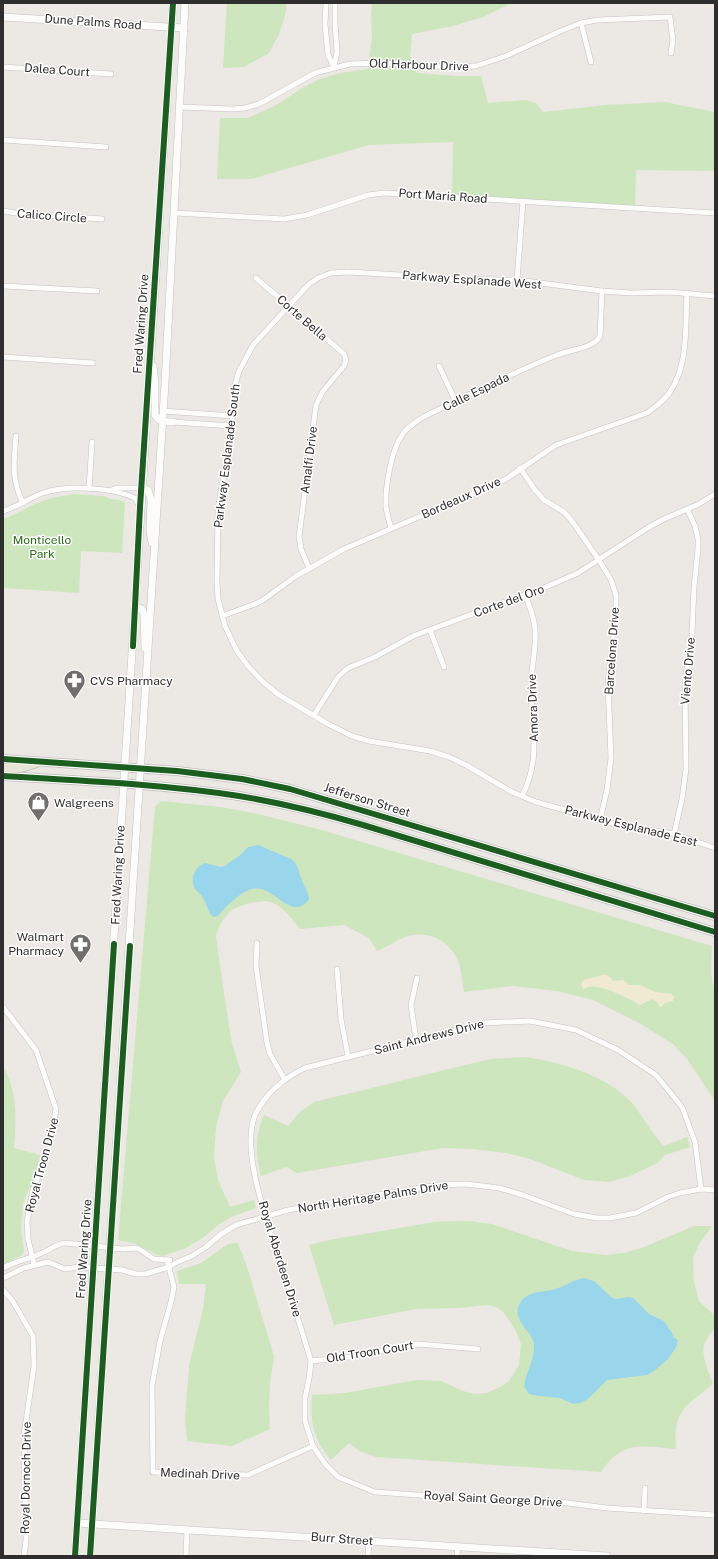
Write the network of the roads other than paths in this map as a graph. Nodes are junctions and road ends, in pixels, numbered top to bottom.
1 (173, 3) edge
2 (185, 3) edge
3 (326, 3) edge
4 (335, 3) edge
5 (3, 17) edge
6 (581, 23) junction
7 (172, 27) junction
8 (184, 28) junction
9 (671, 53) dead end
10 (592, 62) dead end
11 (3, 67) edge
12 (334, 67) junction
13 (111, 74) dead end
14 (180, 108) junction
15 (3, 140) edge
16 (106, 148) dead end
17 (523, 201) junction
18 (3, 211) edge
19 (175, 212) junction
20 (715, 214) edge
21 (102, 219) dead end
22 (256, 278) dead end
23 (517, 280) junction
24 (3, 286) edge
25 (97, 291) dead end
26 (602, 291) junction
27 (687, 293) junction
28 (715, 296) edge
29 (288, 306) junction
30 (150, 352) junction
31 (3, 357) edge
32 (346, 360) joint
33 (93, 363) dead end
34 (440, 366) dead end
35 (456, 402) junction
36 (163, 411) junction
37 (233, 416) junction
38 (162, 421) junction
39 (173, 422) joint
40 (232, 426) junction
41 (16, 436) dead end
42 (92, 442) dead end
43 (520, 468) junction
44 (141, 488) junction
45 (89, 489) junction
46 (111, 490) junction
47 (715, 494) edge
48 (23, 503) junction
49 (140, 507) junction
50 (687, 509) junction
51 (3, 511) edge
52 (391, 528) junction
53 (154, 552) junction
54 (599, 560) junction
55 (309, 568) junction
56 (526, 594) junction
57 (135, 607) junction
58 (222, 616) junction
59 (430, 630) junction
60 (148, 660) junction
61 (444, 667) dead end
62 (263, 682) joint
63 (314, 715) junction
64 (3, 759) edge
65 (41, 762) junction
66 (124, 767) junction
67 (3, 768) edge
68 (141, 768) junction
69 (3, 776) edge
70 (123, 784) junction
71 (140, 786) junction
72 (522, 796) junction
73 (600, 820) junction
74 (674, 834) junction
75 (715, 848) edge
76 (715, 916) edge
77 (715, 932) edge
78 (257, 944) dead end
79 (337, 969) dead end
80 (417, 978) dead end
81 (3, 1006) edge
82 (416, 1040) junction
83 (348, 1056) junction
84 (285, 1080) junction
85 (701, 1189) junction
86 (715, 1190) edge
87 (266, 1216) junction
88 (95, 1247) junction
89 (110, 1248) junction
90 (32, 1256) junction
91 (167, 1260) junction
92 (177, 1262) junction
93 (34, 1264) junction
94 (169, 1267) junction
95 (3, 1268) edge
96 (93, 1268) junction
97 (108, 1269) junction
98 (3, 1278) edge
99 (3, 1290) edge
100 (478, 1349) dead end
101 (311, 1361) junction
102 (313, 1446) junction
103 (645, 1488) dead end
104 (644, 1511) junction
105 (715, 1515) edge
106 (77, 1523) junction
107 (92, 1524) junction
108 (187, 1529) junction
109 (369, 1541) junction
110 (458, 1546) junction
111 (24, 1556) edge
112 (75, 1556) edge
113 (90, 1556) edge
114 (186, 1556) edge
115 (368, 1556) edge
116 (457, 1556) edge
117 (607, 1556) edge

1 - 7 main road, Fred Waring Drive
2 - 8 main road, Fred Waring Drive
3 - 12 street
4 - 12 street
5 - 7 main road, Dune Palms Road
6 - 9 street, Old Harbour Drive
6 - 10 street
6 - 12 street, Old Harbour Drive
7 - 8 main road, Dune Palms Road
7 - 30 main road, Fred Waring Drive
8 - 14 main road, Fred Waring Drive
11 - 13 street, Dalea Court
12 - 14 street, Old Harbour Drive
14 - 19 main road, Fred Waring Drive
15 - 16 street
17 - 19 street, Port Maria Road
17 - 20 street, Port Maria Road
17 - 23 street
18 - 21 street, Calico Circle
19 - 36 main road, Fred Waring Drive
22 - 29 street, Corte Bella
23 - 26 street, Parkway Esplanade West
23 - 29 street, Parkway Esplanade West
24 - 25 street
26 - 27 street, Parkway Esplanade West
26 - 35 street, Calle Espada
27 - 28 street, Parkway Esplanade West
27 - 43 street, Bordeaux Drive
29 - 32 street, Corte Bella
29 - 37 street, Parkway Esplanade South
30 - 38 main road
30 - 44 main road, Fred Waring Drive
31 - 33 street
32 - 55 street, Amalfi Drive
34 - 35 street
35 - 52 street, Calle Espada
36 - 37 street
36 - 38 main road, Fred Waring Drive
37 - 40 street, Parkway Esplanade South
38 - 39 main road
38 - 53 main road, Fred Waring Drive
39 - 40 street
40 - 58 street, Parkway Esplanade South
41 - 48 street
42 - 45 street
43 - 52 street, Bordeaux Drive
43 - 54 street, Barcelona Drive
44 - 46 street
44 - 49 main road, Fred Waring Drive
44 - 53 main road
45 - 46 street
45 - 48 street
46 - 49 street
47 - 50 street, Corte del Oro
48 - 51 street
49 - 57 main road, Fred Waring Drive
50 - 54 street, Corte del Oro
50 - 74 street, Viento Drive
52 - 55 street, Bordeaux Drive
53 - 60 main road, Fred Waring Drive
54 - 56 street, Corte del Oro
54 - 73 street, Barcelona Drive
55 - 58 street, Bordeaux Drive
56 - 59 street, Corte del Oro
56 - 72 street, Amora Drive
57 - 60 main road
57 - 66 main road, Fred Waring Drive
58 - 62 street, Parkway Esplanade South
59 - 61 street
59 - 63 street, Corte del Oro
60 - 68 main road, Fred Waring Drive
62 - 63 street, Parkway Esplanade East
63 - 72 street, Parkway Esplanade East
64 - 65 main road, Jefferson Street
65 - 66 main road, Jefferson Street
65 - 67 main road
66 - 68 main road, Jefferson Street
66 - 70 main road, Fred Waring Drive
68 - 71 main road, Fred Waring Drive
68 - 76 main road, Jefferson Street
69 - 70 main road, Jefferson Street
70 - 71 main road, Jefferson Street
70 - 88 main road, Fred Waring Drive
71 - 77 main road, Jefferson Street
71 - 89 main road, Fred Waring Drive
72 - 73 street, Parkway Esplanade East
73 - 74 street, Parkway Esplanade East
74 - 75 street, Parkway Esplanade East
78 - 84 street
79 - 83 street
80 - 82 street
81 - 90 street, Royal Troon Drive
82 - 83 street, Saint Andrews Drive
82 - 85 street, Saint Andrews Drive
83 - 84 street, Saint Andrews Drive
84 - 87 street, Royal Aberdeen Drive
85 - 86 street, North Heritage Palms Drive
85 - 87 street, North Heritage Palms Drive
87 - 92 street, North Heritage Palms Drive
87 - 101 street, Royal Aberdeen Drive
88 - 89 street
88 - 90 street
88 - 96 main road, Fred Waring Drive
89 - 91 street
89 - 97 main road, Fred Waring Drive
90 - 93 street, Royal Troon Drive
90 - 95 street
91 - 92 street
91 - 94 street
92 - 94 street, North Heritage Palms Drive
93 - 96 street, North Heritage Palms Drive
93 - 98 street
94 - 97 street, North Heritage Palms Drive
94 - 102 street, Medinah Drive
96 - 97 street, North Heritage Palms Drive
96 - 106 main road, Fred Waring Drive
97 - 107 main road, Fred Waring Drive
99 - 111 street, Royal Dornoch Drive
100 - 101 street, Old Troon Court
101 - 102 street, Royal Aberdeen Drive
102 - 104 street, Royal Saint George Drive
103 - 104 street
104 - 105 street, Royal Saint George Drive
106 - 107 main road, Burr Street
106 - 112 main road, Fred Waring Drive
107 - 108 main road, Burr Street
107 - 113 main road, Fred Waring Drive
108 - 109 main road, Burr Street
108 - 114 street
109 - 110 main road, Burr Street
109 - 115 street
110 - 116 street
110 - 117 main road, Burr Street

